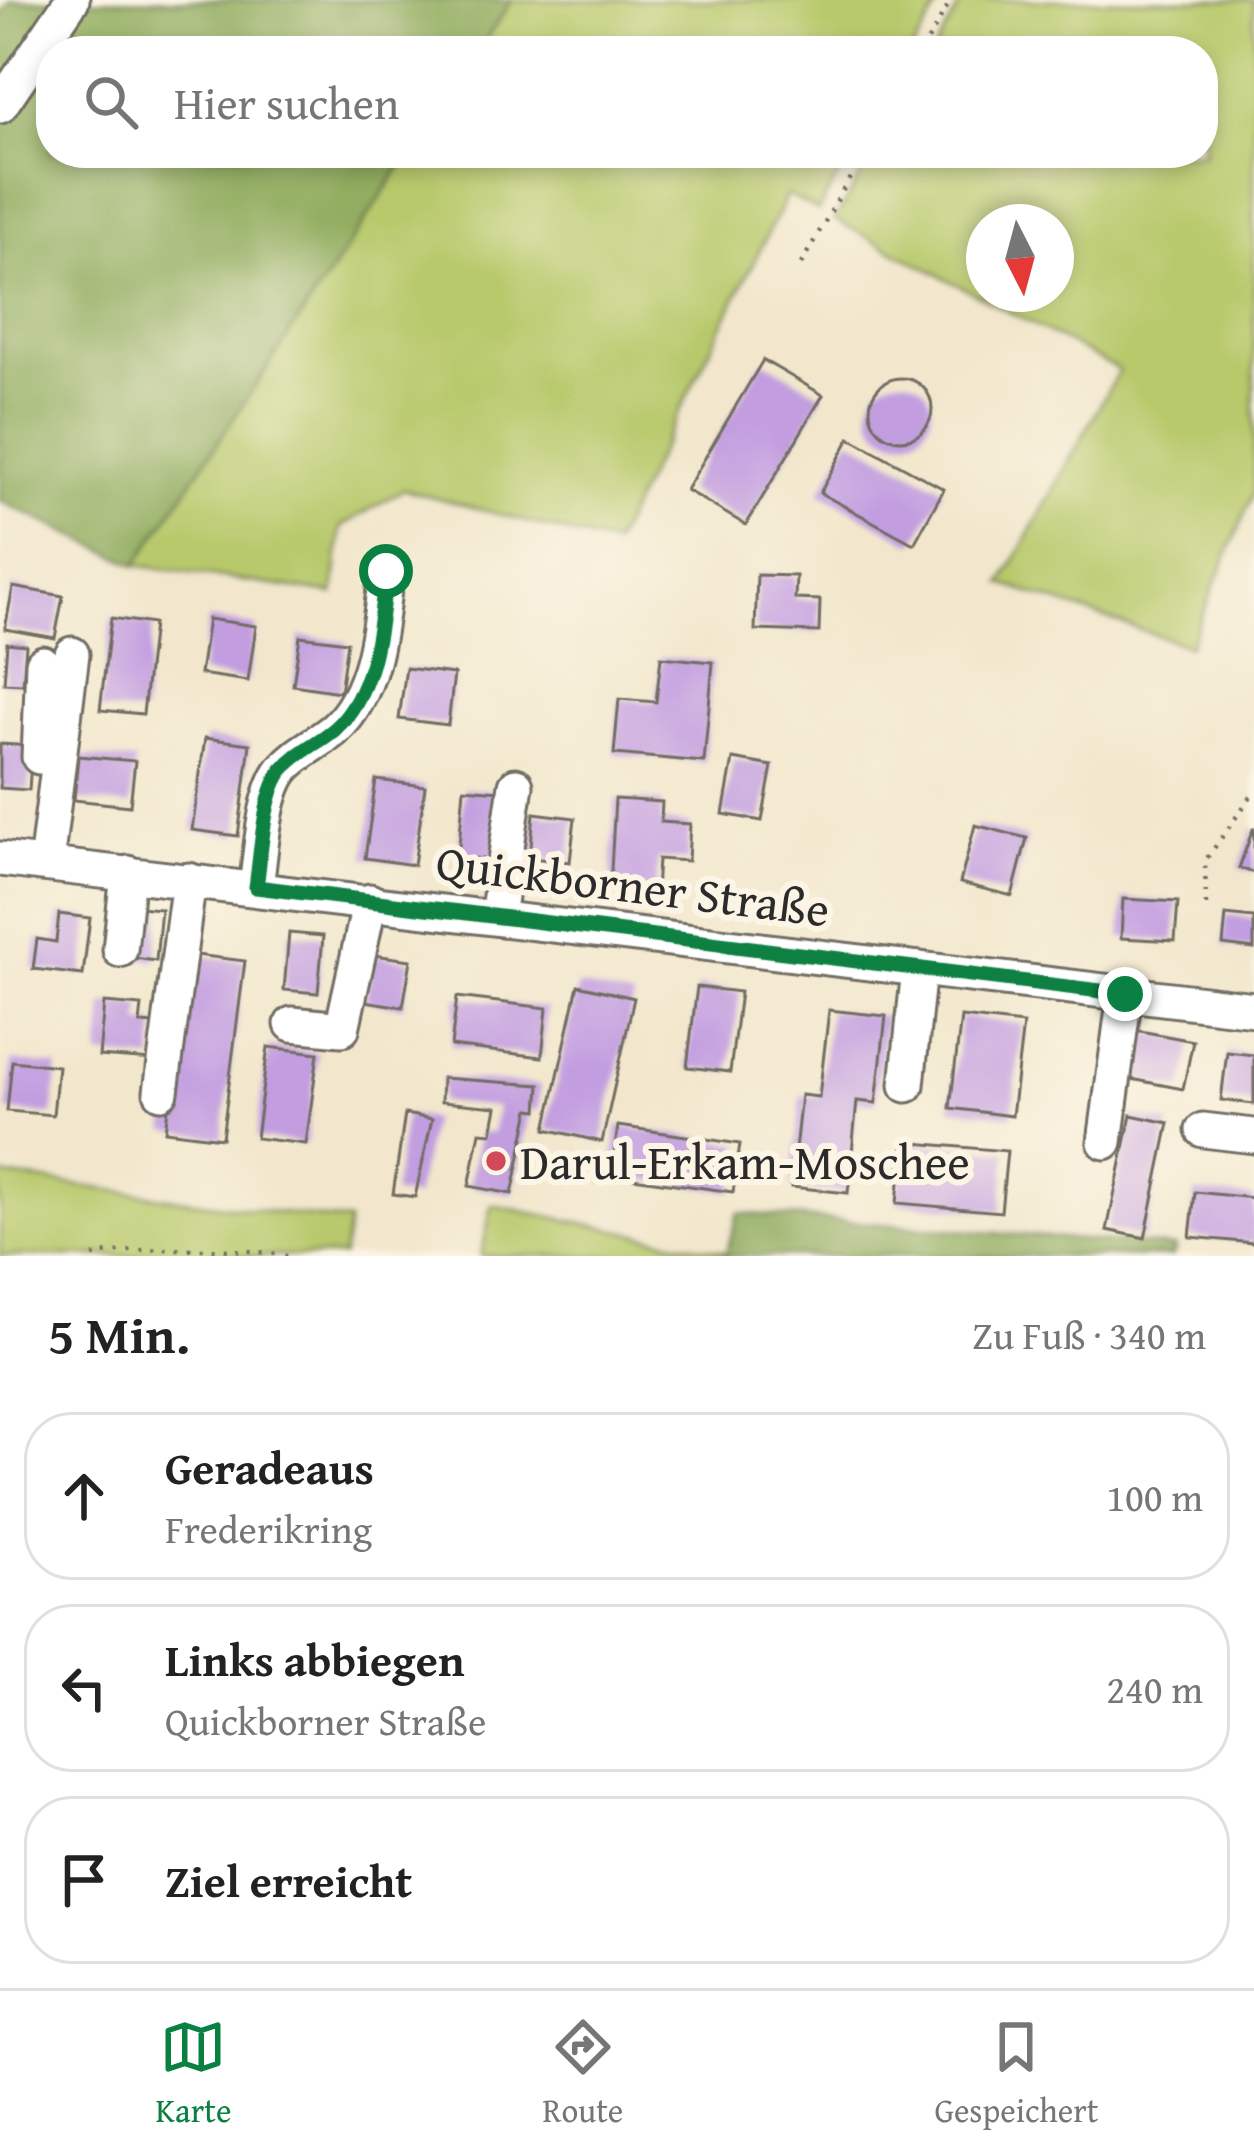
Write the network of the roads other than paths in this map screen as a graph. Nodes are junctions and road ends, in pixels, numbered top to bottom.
1 (72, 0) edge
2 (48, 36) edge
3 (36, 53) edge
4 (0, 106) edge
5 (386, 571) dead end
6 (58, 658) dead end
7 (516, 785) dead end
8 (23, 861) edge
9 (128, 873) junction
10 (190, 880) junction
11 (256, 887) junction
12 (370, 902) junction
13 (497, 917) junction
14 (120, 950) dead end
15 (920, 969) junction
16 (1125, 994) junction
17 (1254, 1010) edge
18 (292, 1024) dead end
19 (907, 1084) dead end
20 (161, 1092) dead end
21 (1203, 1130) dead end
22 (1254, 1136) edge
23 (1105, 1142) dead end

1 - 2 street
3 - 4 street
5 - 11 street
6 - 8 street
7 - 13 street
8 - 9 street, Quickborner Straße
9 - 10 street, Quickborner Straße
9 - 14 street
10 - 11 street, Quickborner Straße
10 - 20 street
11 - 12 street, Quickborner Straße
12 - 13 street, Quickborner Straße
12 - 18 street
13 - 15 street, Quickborner Straße
15 - 16 street, Quickborner Straße
15 - 19 street
16 - 17 street, Quickborner Straße
16 - 23 street
21 - 22 street

